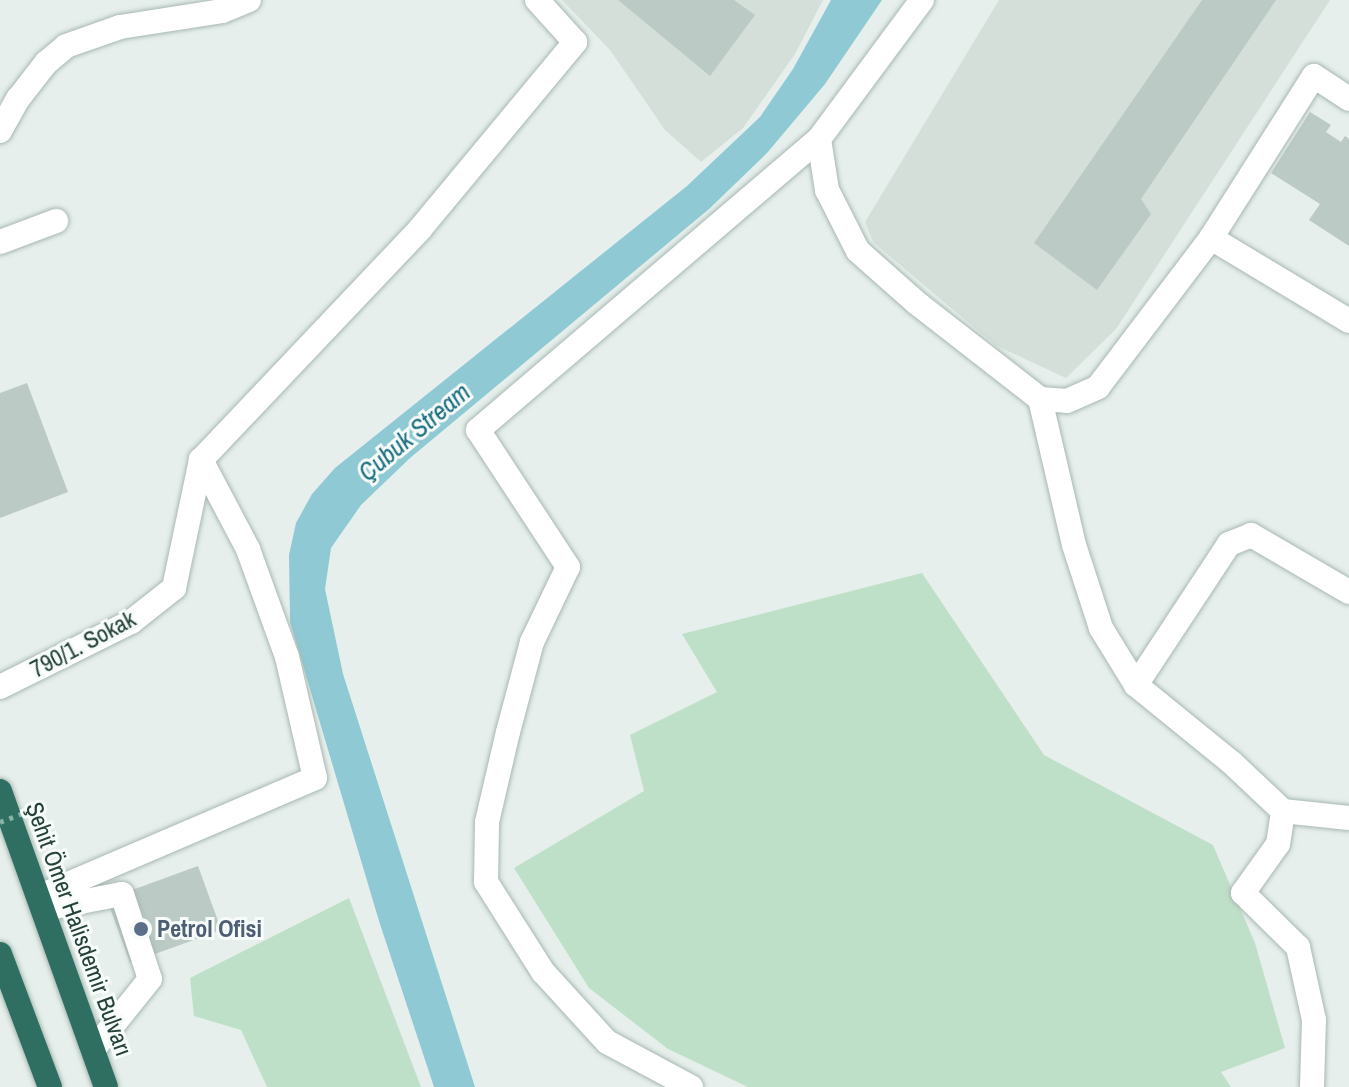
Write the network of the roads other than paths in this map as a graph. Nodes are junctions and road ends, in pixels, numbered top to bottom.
1 (249, 0) edge
2 (537, 0) edge
3 (922, 0) edge
4 (9, 97) edge
5 (1349, 99) edge
6 (0, 131) edge
7 (819, 139) junction
8 (56, 221) dead end
9 (1211, 238) junction
10 (0, 242) edge
11 (1349, 321) edge
12 (1040, 399) junction
13 (201, 460) junction
14 (1349, 592) edge
15 (1136, 685) junction
16 (0, 687) edge
17 (0, 791) edge
18 (1283, 811) junction
19 (1349, 818) edge
20 (42, 902) junction
21 (0, 954) edge
22 (93, 1050) junction
23 (50, 1087) edge
24 (106, 1087) edge
25 (691, 1087) edge
26 (1312, 1087) edge

1 - 4 street
2 - 13 street
3 - 7 street
4 - 6 street
5 - 9 street
7 - 12 street
7 - 25 street
8 - 10 street
9 - 11 street
9 - 12 street
12 - 15 street
13 - 16 street, 790/1. Sokak
13 - 20 street
14 - 15 street
15 - 18 street
17 - 20 highway, Şehit Ömer Halisdemir Bulvarı
18 - 19 street
18 - 26 street
20 - 22 highway, Şehit Ömer Halisdemir Bulvarı
20 - 22 street
21 - 23 highway
22 - 24 highway, Şehit Ömer Halisdemir Bulvarı

